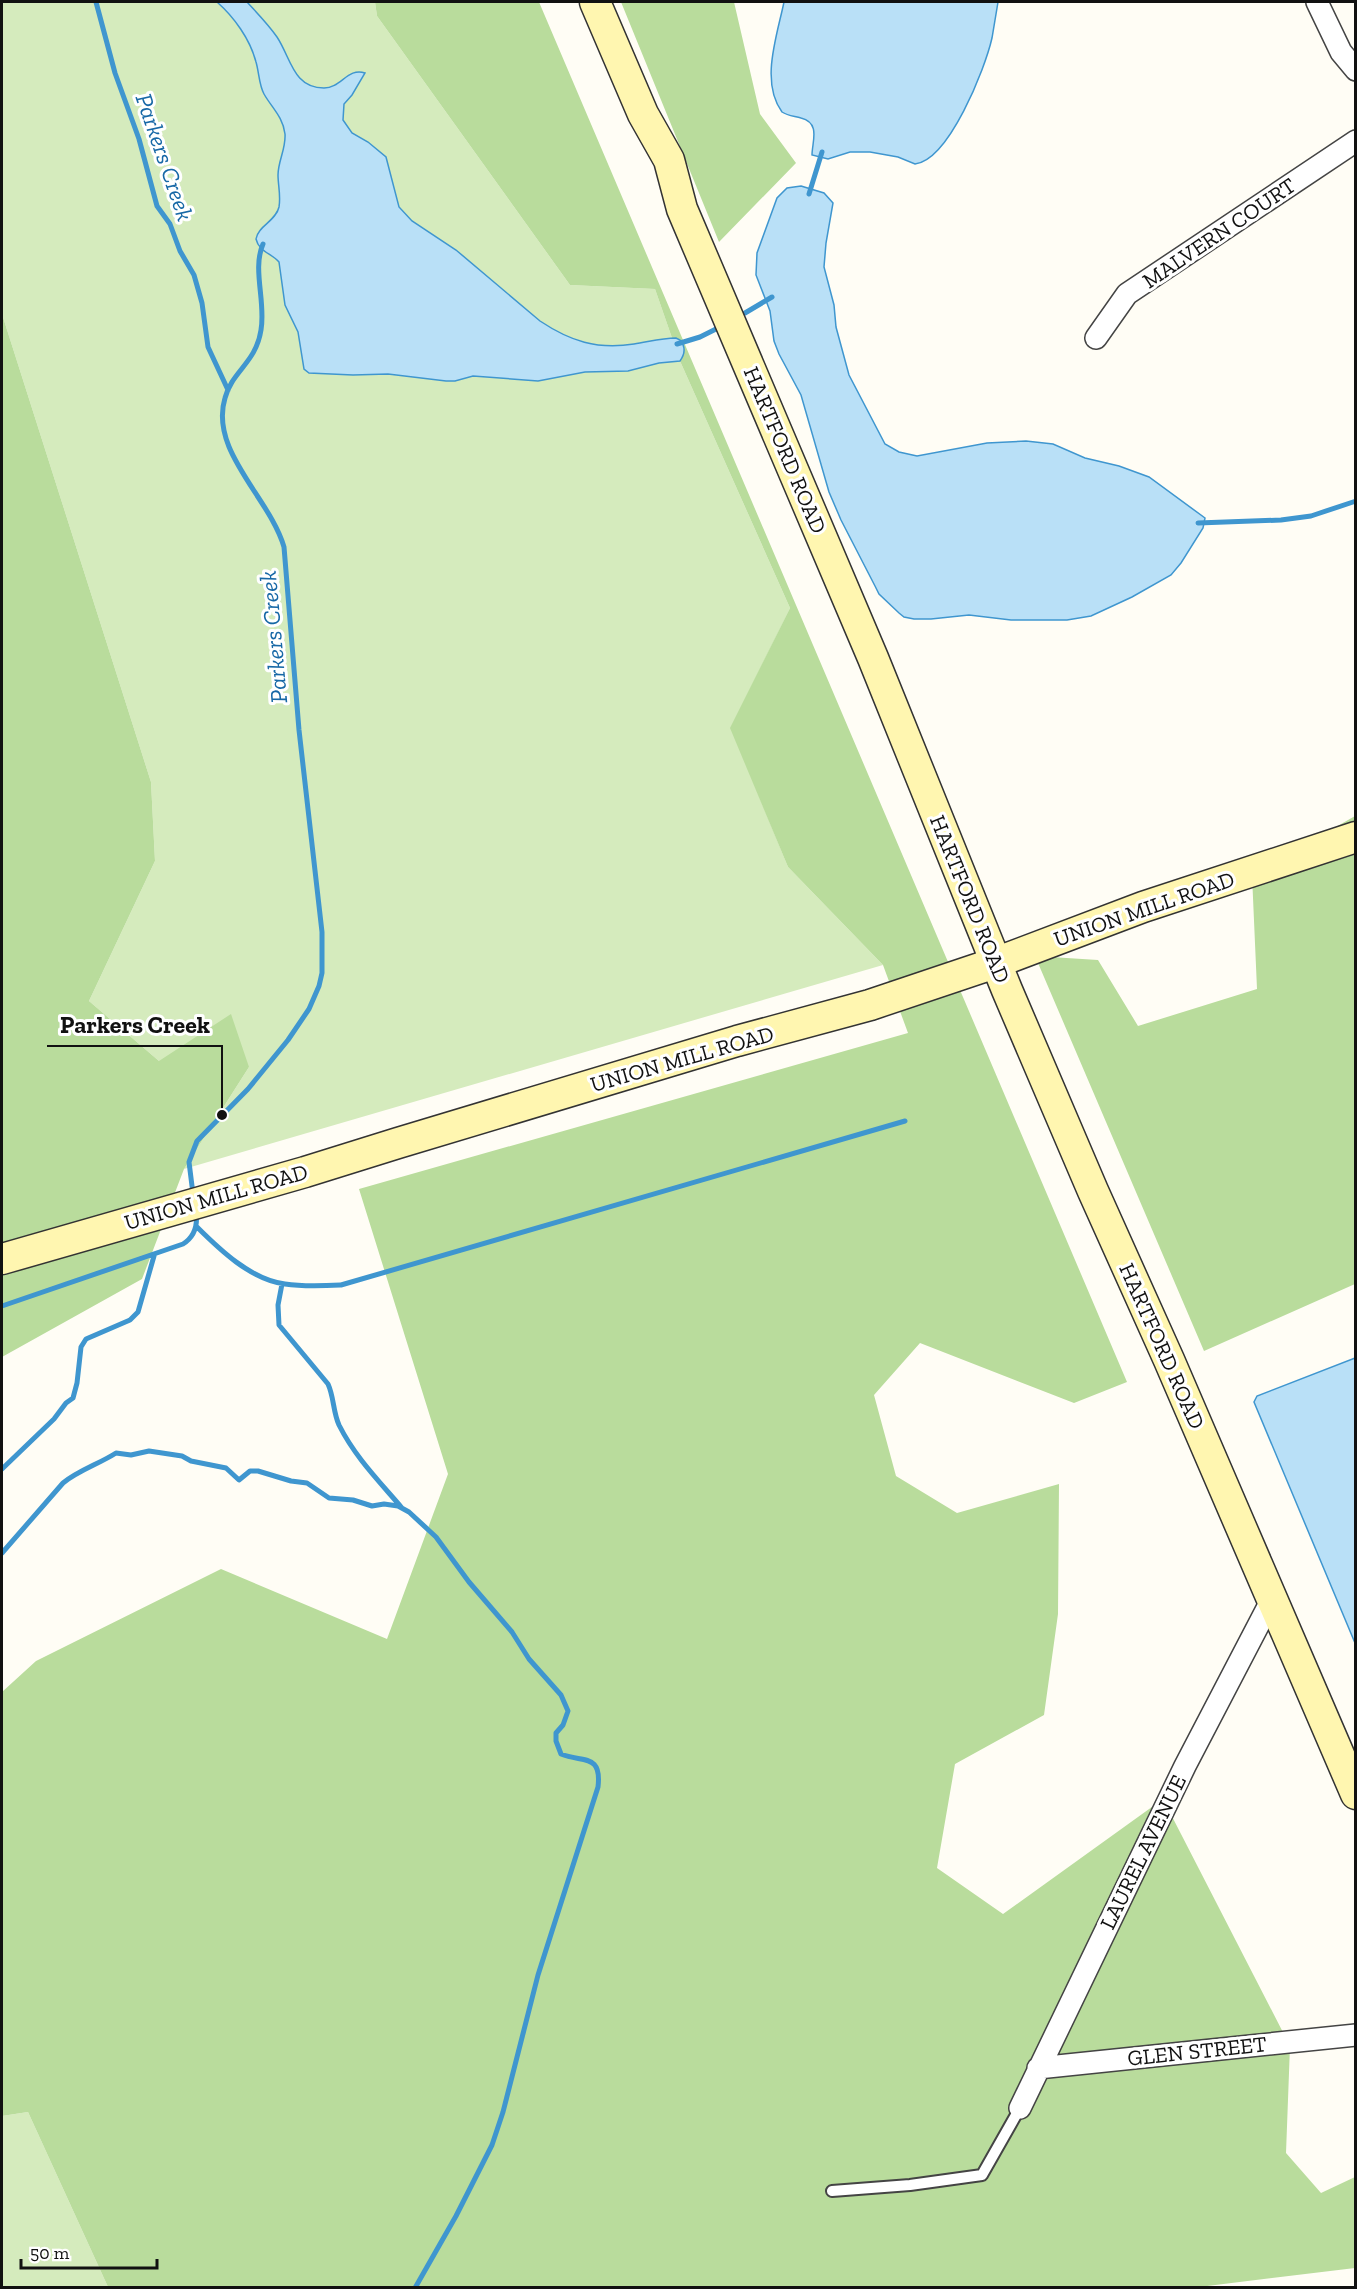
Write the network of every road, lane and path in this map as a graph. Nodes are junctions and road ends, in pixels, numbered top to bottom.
1 (595, 2) edge
2 (1317, 2) edge
3 (1356, 70) edge
4 (1356, 141) edge
5 (1096, 338) dead end
6 (1356, 837) edge
7 (995, 963) junction
8 (2, 1259) edge
9 (1272, 1599) junction
10 (1356, 1794) edge
11 (1356, 2035) edge
12 (1038, 2068) junction
13 (1020, 2108) joint
14 (832, 2191) dead end

1 - 7 street, HARTFORD ROAD
2 - 3 street
4 - 5 street, MALVERN COURT
6 - 7 street, UNION MILL ROAD
7 - 8 street, UNION MILL ROAD
7 - 9 street, HARTFORD ROAD
9 - 10 street, HARTFORD ROAD
9 - 12 street, LAUREL AVENUE
11 - 12 street, GLEN STREET
12 - 13 street, LAUREL AVENUE
13 - 14 lane

